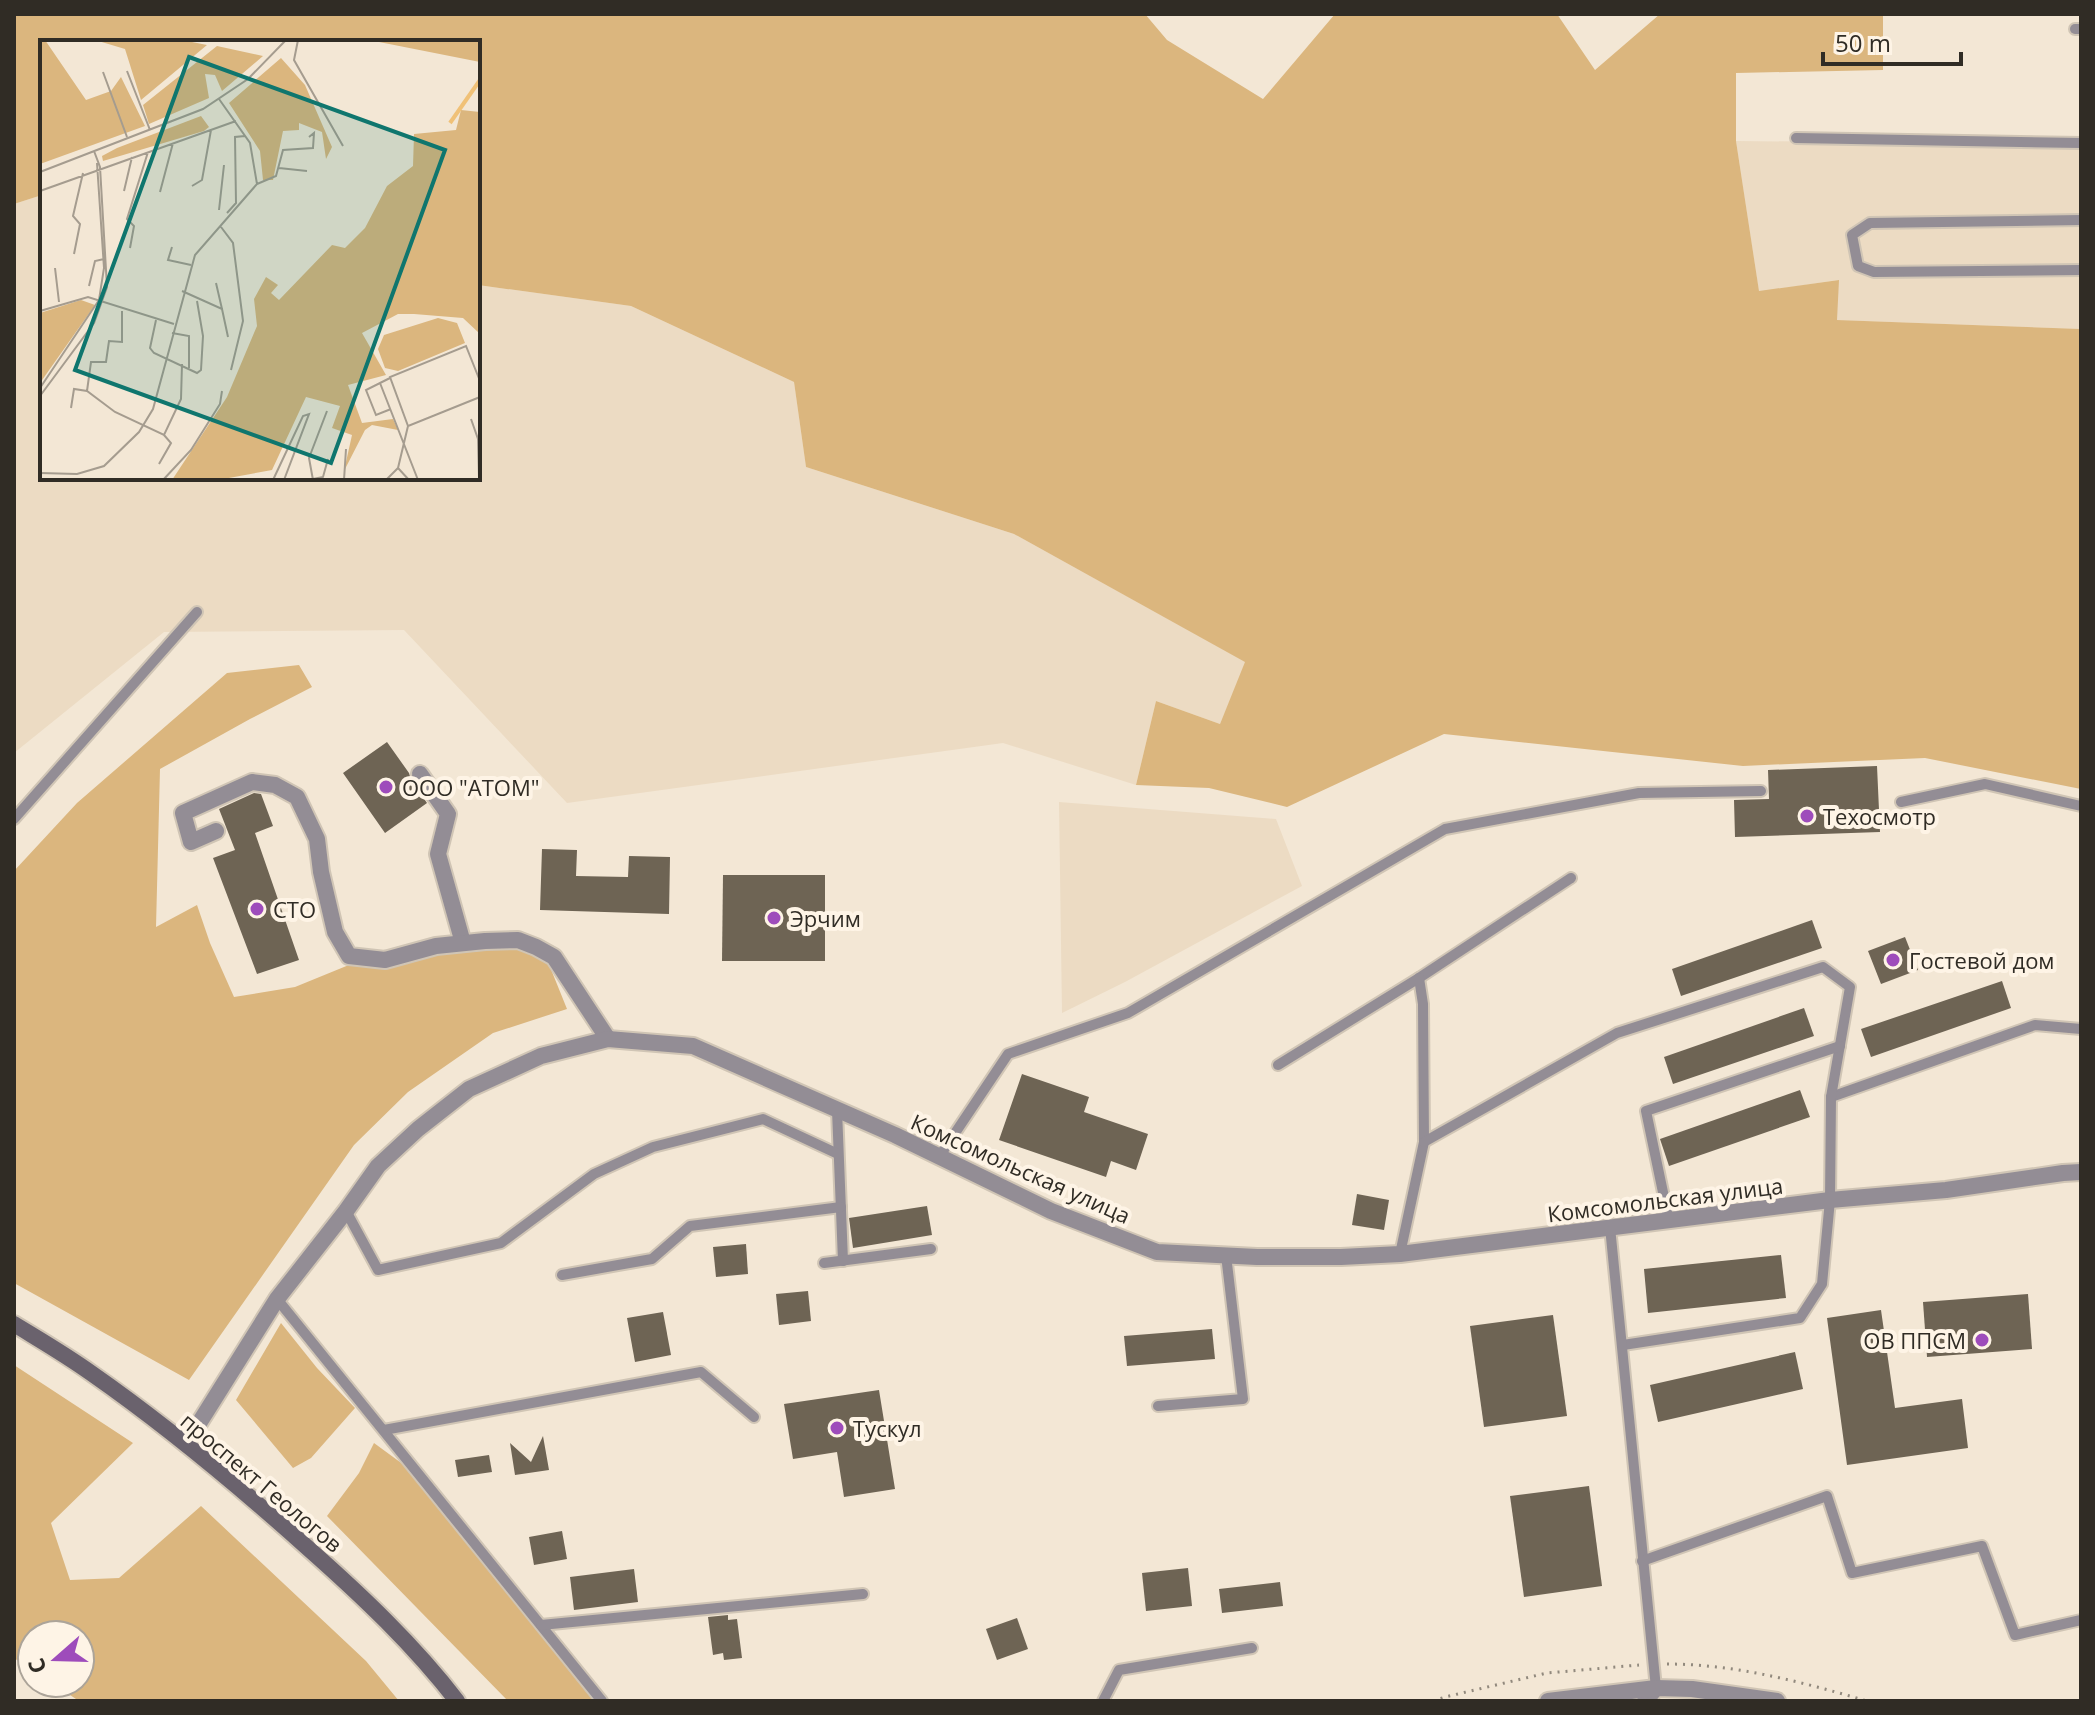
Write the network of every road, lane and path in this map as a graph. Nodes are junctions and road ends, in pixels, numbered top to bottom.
1 (1796, 138) dead end
2 (2081, 143) edge
3 (2081, 220) edge
4 (2081, 270) edge
5 (197, 612) dead end
6 (420, 774) dead end
7 (1761, 791) dead end
8 (1901, 802) dead end
9 (2081, 806) edge
10 (14, 819) edge
11 (216, 831) dead end
12 (1571, 878) dead end
13 (463, 943) junction
14 (1419, 978) junction
15 (2081, 1029) edge
16 (608, 1039) junction
17 (1840, 1046) junction
18 (1278, 1065) dead end
19 (1831, 1097) junction
20 (837, 1110) junction
21 (1424, 1142) junction
22 (838, 1154) junction
23 (939, 1157) junction
24 (2081, 1172) edge
25 (1830, 1200) junction
26 (841, 1207) junction
27 (346, 1211) junction
28 (1669, 1221) junction
29 (1610, 1227) junction
30 (931, 1249) dead end
31 (1400, 1254) junction
32 (1226, 1255) junction
33 (843, 1261) junction
34 (824, 1263) dead end
35 (562, 1275) dead end
36 (277, 1299) junction
37 (14, 1324) edge
38 (1623, 1345) junction
39 (1158, 1406) dead end
40 (754, 1417) dead end
41 (384, 1430) junction
42 (186, 1444) junction
43 (1642, 1561) junction
44 (863, 1594) dead end
45 (2081, 1620) edge
46 (541, 1625) junction
47 (1252, 1648) dead end
48 (1651, 1695) edge
49 (457, 1701) edge
50 (602, 1701) edge
51 (1103, 1701) edge
52 (1548, 1701) edge
53 (1777, 1701) edge

1 - 2 lane
3 - 4 lane
5 - 10 lane
6 - 13 street
7 - 23 lane
8 - 9 lane
11 - 13 street
12 - 14 lane
13 - 16 street
14 - 18 lane
14 - 21 lane
15 - 19 lane
16 - 20 street, Комсомольская улица
16 - 27 street, Комсомольская улица
17 - 19 lane
17 - 21 lane
17 - 28 lane
19 - 25 lane
20 - 22 lane
20 - 23 street, Комсомольская улица
21 - 31 lane
22 - 26 lane
22 - 27 lane
23 - 32 street, Комсомольская улица
24 - 25 street, Комсомольская улица
25 - 28 street, Комсомольская улица
25 - 38 lane
26 - 33 lane
26 - 35 lane
27 - 36 street, Комсомольская улица
28 - 29 street, Комсомольская улица
29 - 31 street, Комсомольская улица
29 - 38 lane
30 - 33 lane
31 - 32 street, Комсомольская улица
32 - 39 lane
33 - 34 lane
36 - 41 lane
36 - 42 street, Комсомольская улица
37 - 42 main road, проспект Геологов
38 - 43 lane
40 - 41 lane
41 - 46 lane
42 - 49 main road, проспект Геологов
43 - 45 lane
43 - 48 lane
44 - 46 lane
46 - 50 lane
47 - 51 lane
48 - 52 street
48 - 53 street

